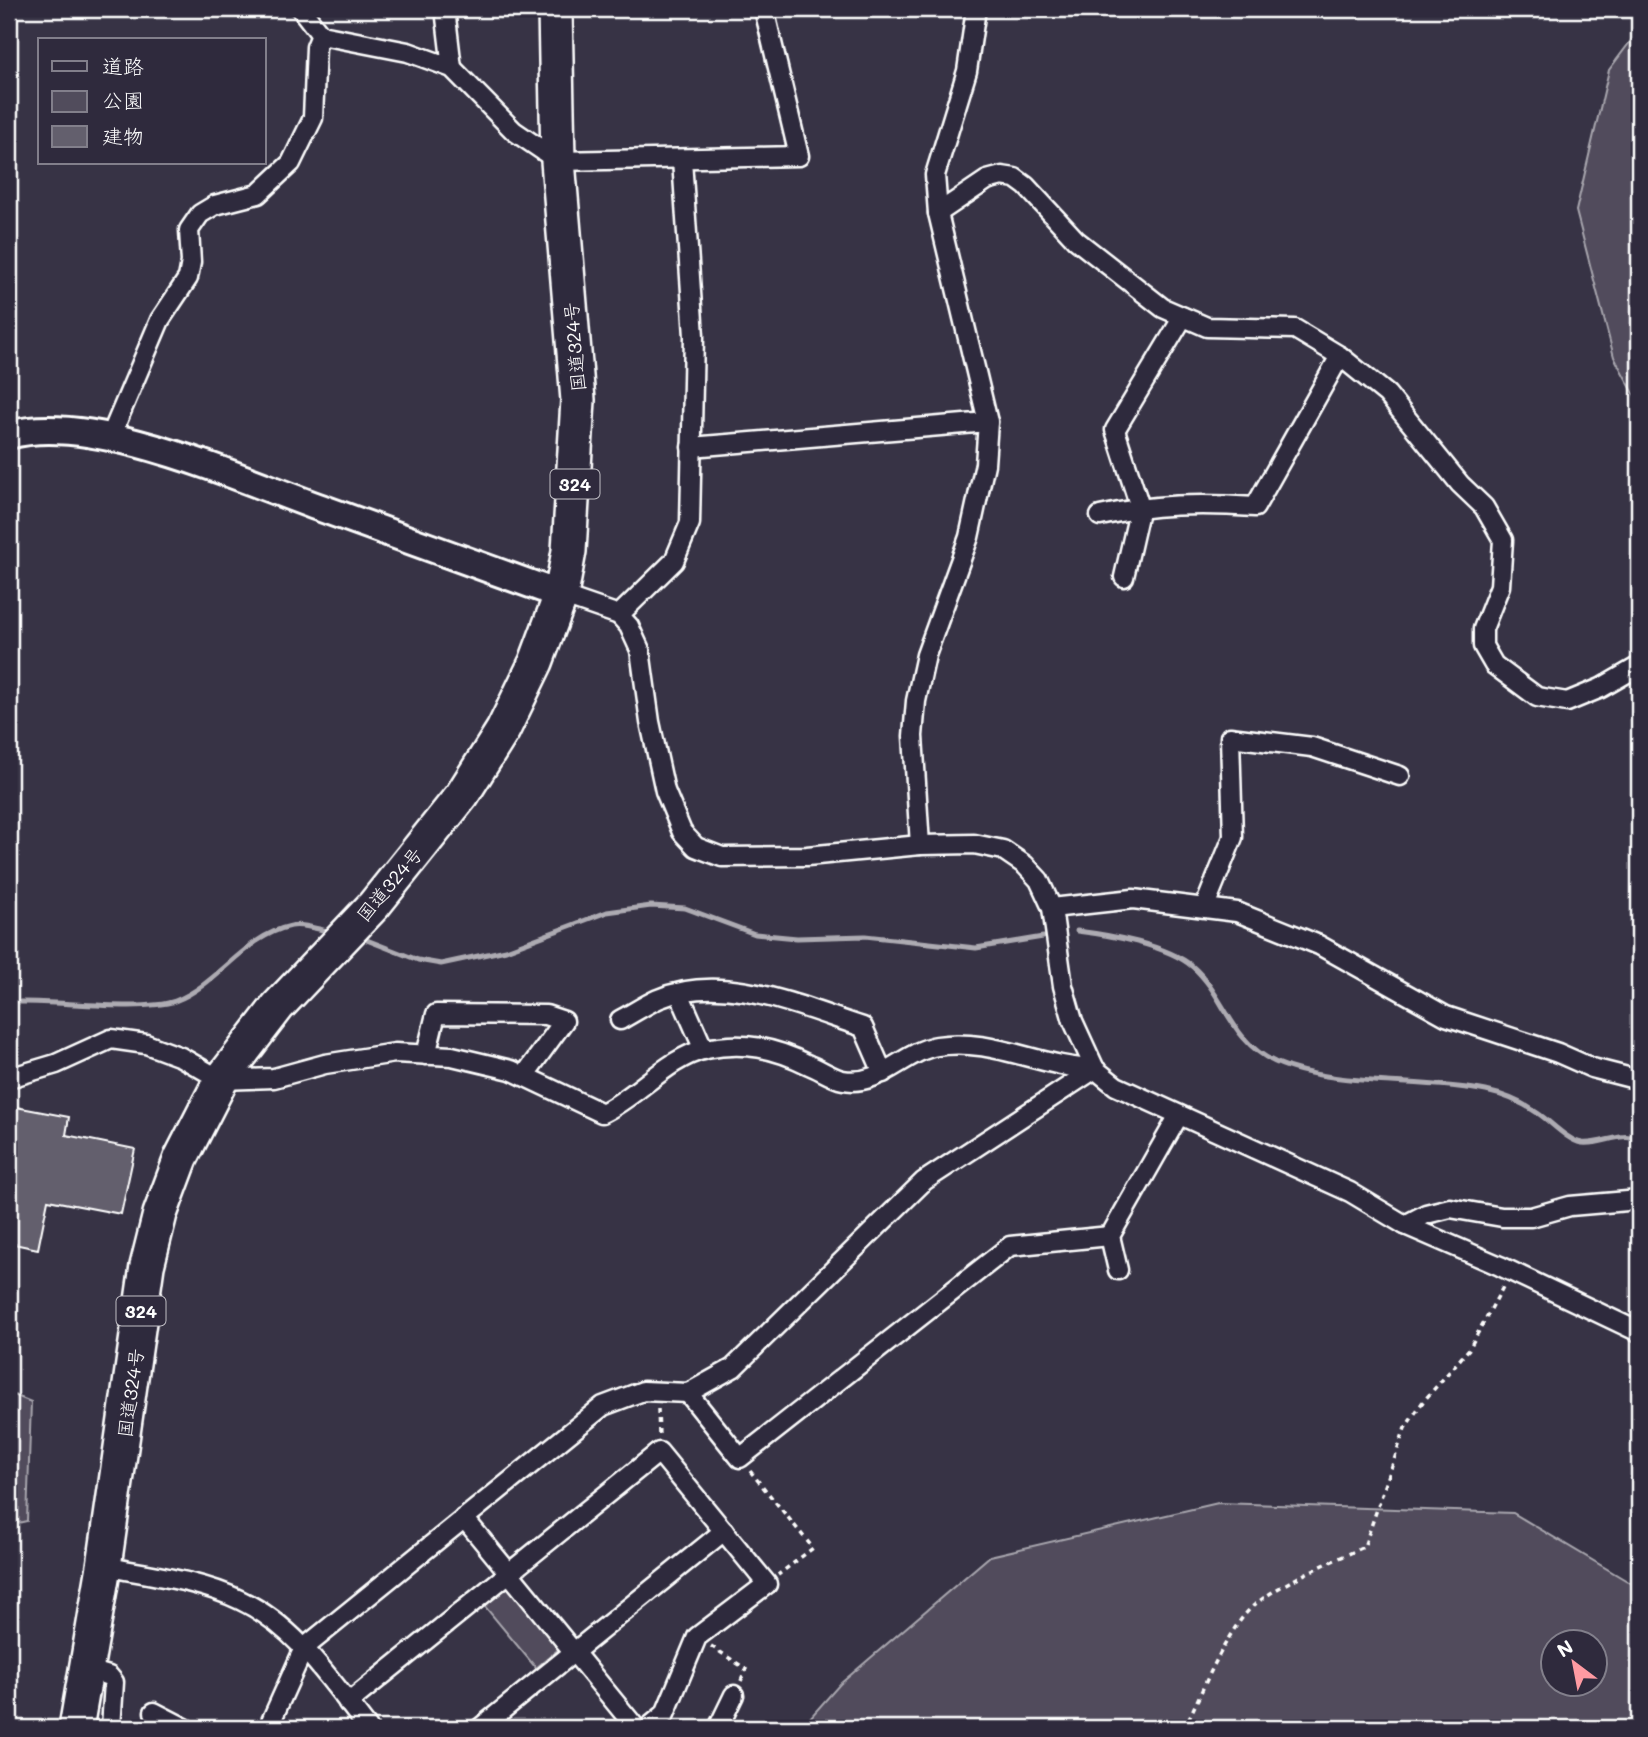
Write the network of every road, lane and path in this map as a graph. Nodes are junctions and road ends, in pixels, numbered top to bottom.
1 (302, 9) edge
2 (445, 9) edge
3 (555, 9) edge
4 (764, 9) edge
5 (976, 9) edge
6 (321, 35) junction
7 (452, 68) junction
8 (682, 160) junction
9 (558, 161) junction
10 (938, 213) junction
11 (1183, 317) junction
12 (1340, 356) junction
13 (988, 422) junction
14 (9, 435) edge
15 (110, 438) junction
16 (691, 447) junction
17 (1140, 507) junction
18 (1100, 516) dead end
19 (1124, 577) dead end
20 (561, 594) junction
21 (619, 615) junction
22 (1639, 666) edge
23 (1400, 776) dead end
24 (920, 845) junction
25 (1206, 906) junction
26 (1052, 908) junction
27 (679, 993) junction
28 (620, 1020) dead end
29 (704, 1050) junction
30 (426, 1055) junction
31 (1095, 1069) junction
32 (883, 1073) junction
33 (524, 1076) junction
34 (9, 1078) edge
35 (221, 1080) junction
36 (1639, 1080) edge
37 (1179, 1115) junction
38 (1639, 1200) edge
39 (1405, 1225) junction
40 (1110, 1236) junction
41 (1118, 1270) dead end
42 (1511, 1270) junction
43 (1639, 1332) edge
44 (658, 1392) junction
45 (688, 1392) junction
46 (659, 1452) junction
47 (740, 1458) junction
48 (464, 1518) junction
49 (724, 1531) junction
50 (104, 1566) junction
51 (509, 1573) junction
52 (767, 1584) junction
53 (697, 1637) junction
54 (304, 1648) junction
55 (574, 1653) junction
56 (86, 1669) junction
57 (746, 1669) dead end
58 (734, 1695) dead end
59 (348, 1703) junction
60 (154, 1713) dead end
61 (76, 1728) edge
62 (111, 1728) edge
63 (185, 1728) edge
64 (268, 1728) edge
65 (368, 1728) edge
66 (480, 1728) edge
67 (636, 1728) edge
68 (648, 1728) edge
69 (718, 1728) edge
70 (1184, 1728) edge

1 - 6 street
2 - 7 street
3 - 9 highway, 国道324号 / 324
4 - 8 street
5 - 10 street
6 - 7 street
6 - 15 street
7 - 9 street
8 - 9 street
8 - 16 street
9 - 20 highway, 国道324号 / 324
10 - 11 street
10 - 13 street
11 - 12 street
11 - 17 street
12 - 17 street
12 - 22 street
13 - 16 street
13 - 24 street
14 - 15 street
15 - 20 street
16 - 21 street
17 - 18 street
17 - 19 street
20 - 21 street
20 - 35 highway, 国道324号 / 324
21 - 24 street
23 - 25 street
24 - 26 street
25 - 26 street
25 - 36 street
26 - 31 street
27 - 28 street
27 - 29 street
27 - 32 street
29 - 32 street
29 - 33 street
30 - 33 street
30 - 33 street
30 - 35 street
31 - 32 street
31 - 37 street
31 - 45 street
34 - 35 street
35 - 50 highway, 国道324号 / 324
37 - 39 street
37 - 40 street
38 - 39 street
39 - 42 street
40 - 41 street
40 - 47 street
42 - 43 street
42 - 70 path
44 - 45 street
44 - 46 path
44 - 48 street
45 - 47 street
46 - 49 street
46 - 51 street
47 - 52 path
48 - 51 street
48 - 54 street
49 - 52 street
49 - 55 street
50 - 54 street
50 - 56 highway, 国道324号 / 324
51 - 55 street
51 - 59 street
52 - 53 street
53 - 57 path
53 - 68 street
54 - 59 street
54 - 64 street
55 - 66 street
55 - 67 street
56 - 61 highway, 国道324号 / 324
56 - 62 street
58 - 69 street
59 - 65 street
60 - 63 street

